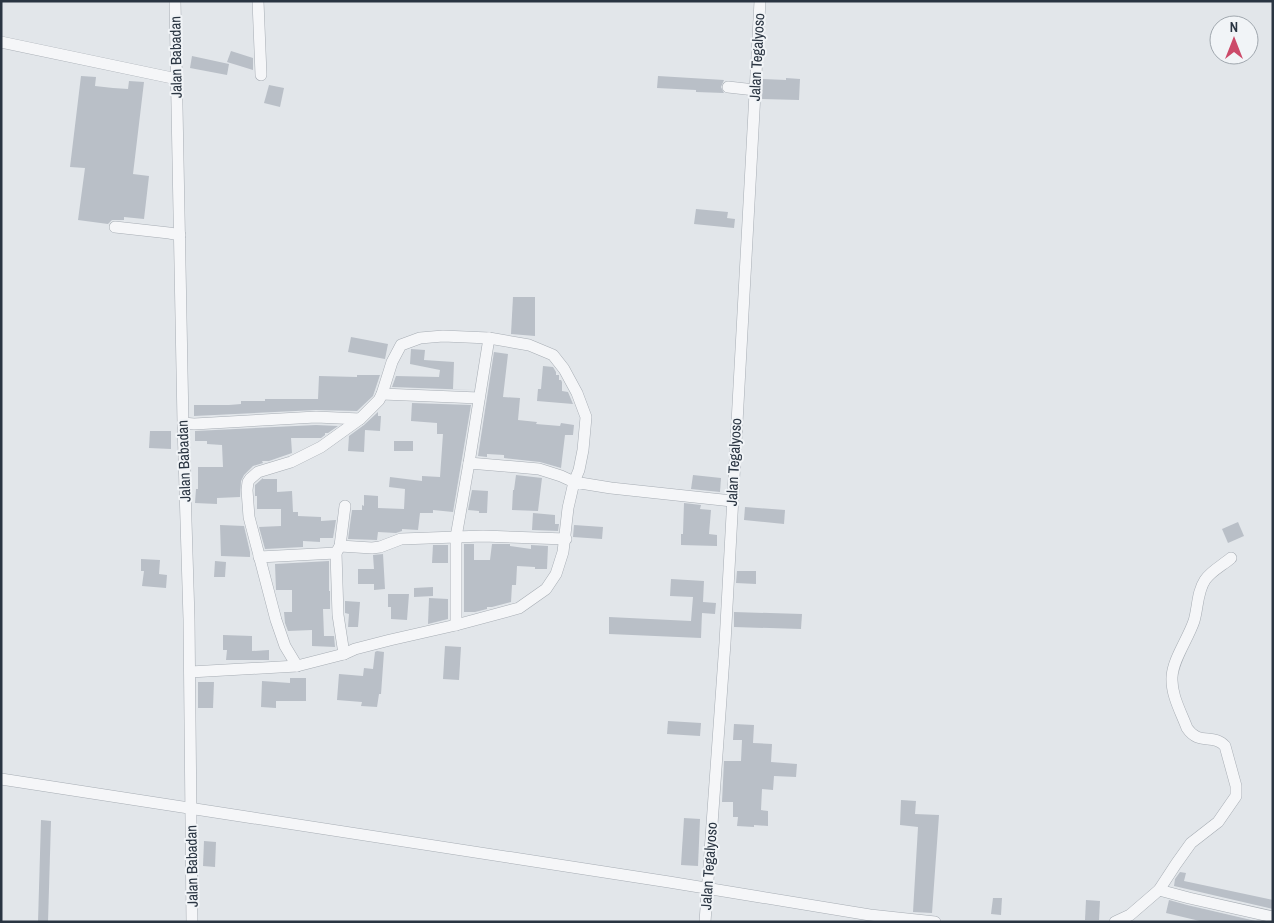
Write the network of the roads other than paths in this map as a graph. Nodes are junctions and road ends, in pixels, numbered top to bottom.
1 (176, 1) edge
2 (258, 1) edge
3 (760, 1) edge
4 (1, 42) edge
5 (261, 75) dead end
6 (177, 79) junction
7 (728, 87) dead end
8 (756, 90) junction
9 (115, 227) dead end
10 (180, 235) junction
11 (488, 338) junction
12 (382, 394) junction
13 (480, 398) junction
14 (360, 419) junction
15 (183, 423) junction
16 (469, 463) junction
17 (574, 482) junction
18 (732, 501) junction
19 (345, 506) dead end
20 (456, 536) junction
21 (566, 539) junction
22 (338, 550) junction
23 (259, 557) junction
24 (1231, 558) dead end
25 (456, 625) junction
26 (344, 654) junction
27 (298, 666) junction
28 (190, 672) junction
29 (1, 779) edge
30 (191, 808) junction
31 (708, 889) junction
32 (1159, 890) junction
33 (1273, 917) edge
34 (895, 920) edge
35 (192, 922) edge
36 (705, 922) edge
37 (935, 922) edge
38 (1115, 922) edge

1 - 6 street, Jalan Babadan
2 - 5 street
3 - 8 street, Jalan Tegalyoso
4 - 6 street
6 - 10 street, Jalan Babadan
7 - 8 street
8 - 18 street, Jalan Tegalyoso
9 - 10 street
10 - 15 street, Jalan Babadan
11 - 12 street
11 - 13 street
11 - 17 street
12 - 13 street
12 - 14 street
13 - 16 street
14 - 15 street
14 - 23 street
15 - 28 street, Jalan Babadan
16 - 17 street
16 - 20 street
17 - 18 street
17 - 21 street
18 - 31 street, Jalan Tegalyoso
19 - 22 street
20 - 21 street
20 - 22 street
20 - 25 street
21 - 25 street
22 - 23 street
22 - 26 street
23 - 27 street
24 - 32 street
25 - 26 street
26 - 27 street
27 - 28 street
28 - 30 street, Jalan Babadan
29 - 30 street
30 - 31 street
30 - 35 street, Jalan Babadan
31 - 34 street
31 - 36 street, Jalan Tegalyoso
32 - 33 street
32 - 38 street
34 - 37 street

